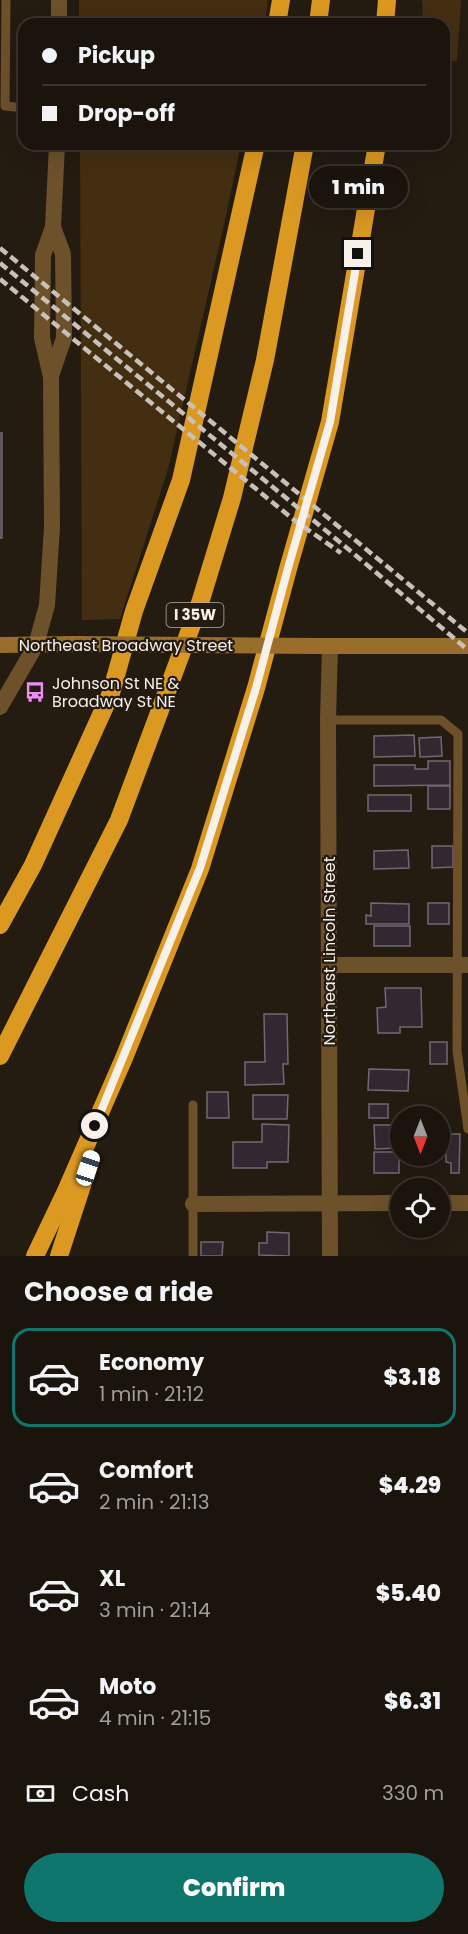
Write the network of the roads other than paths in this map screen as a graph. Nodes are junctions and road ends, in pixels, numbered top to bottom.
1 (6, 0) edge
2 (60, 0) edge
3 (281, 0) edge
4 (321, 0) edge
5 (387, 0) edge
6 (59, 18) edge
7 (278, 18) edge
8 (319, 18) edge
9 (386, 18) edge
10 (18, 107) edge
11 (57, 150) edge
12 (255, 150) edge
13 (304, 150) edge
14 (376, 150) edge
15 (0, 645) edge
16 (36, 645) junction
17 (322, 645) junction
18 (468, 646) edge
19 (0, 707) edge
20 (328, 720) junction
21 (0, 925) edge
22 (329, 965) junction
23 (462, 965) edge
24 (0, 1056) edge
25 (124, 1058) junction
26 (193, 1105) dead end
27 (468, 1129) edge
28 (390, 1203) edge
29 (450, 1203) edge
30 (468, 1203) edge
31 (193, 1204) junction
32 (331, 1204) junction
33 (35, 1256) edge
34 (59, 1256) edge
35 (193, 1256) edge
36 (330, 1256) edge

1 - 10 lane
2 - 6 street
3 - 7 highway
4 - 8 highway
5 - 9 highway
11 - 16 street
12 - 21 highway
13 - 24 highway, I 35W
14 - 25 highway
15 - 16 main road, Northeast Broadway Street
16 - 17 main road, Northeast Broadway Street, bridge
16 - 19 street
17 - 18 main road, Northeast Broadway Street
17 - 20 street, Northeast Lincoln Street
20 - 22 street, Northeast Lincoln Street
20 - 23 lane
22 - 23 street
22 - 32 street, Northeast Lincoln Street
23 - 27 lane
25 - 33 highway
25 - 34 highway
26 - 31 lane
28 - 32 street
29 - 30 street
31 - 32 street
31 - 35 lane
32 - 36 street, Northeast Lincoln Street

